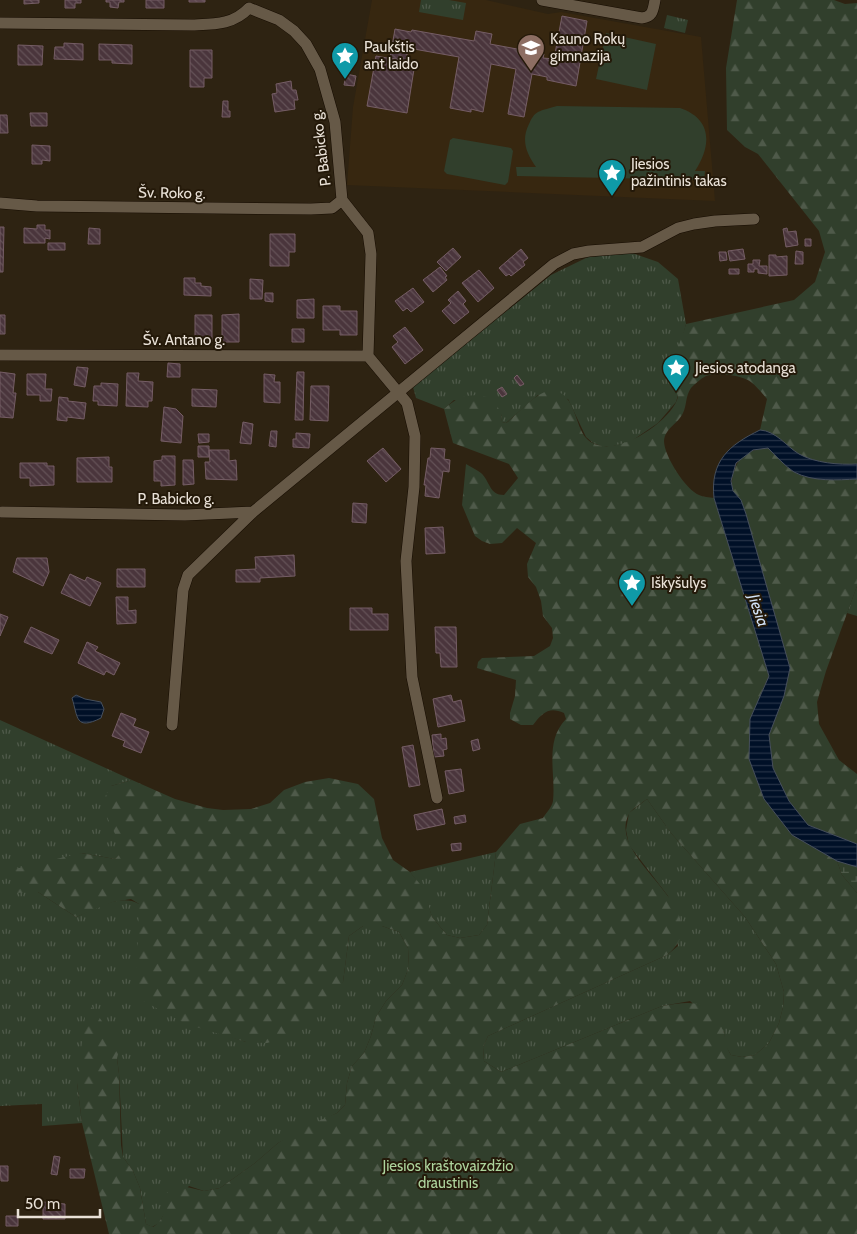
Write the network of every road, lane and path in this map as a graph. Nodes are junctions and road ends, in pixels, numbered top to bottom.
1 (542, 0) edge
2 (250, 4) edge
3 (654, 4) edge
4 (0, 22) edge
5 (342, 200) junction
6 (0, 203) edge
7 (754, 220) dead end
8 (0, 354) edge
9 (368, 356) junction
10 (396, 392) junction
11 (2, 512) dead end
12 (253, 512) junction
13 (172, 725) dead end
14 (437, 798) dead end

1 - 3 street
2 - 4 street
2 - 5 street, P. Babicko g.
5 - 6 street, Šv. Roko g.
5 - 9 street, P. Babicko g.
7 - 10 street
8 - 9 street, Šv. Antano g.
9 - 10 street
10 - 12 street
10 - 14 street
11 - 12 street, P. Babicko g.
12 - 13 street

